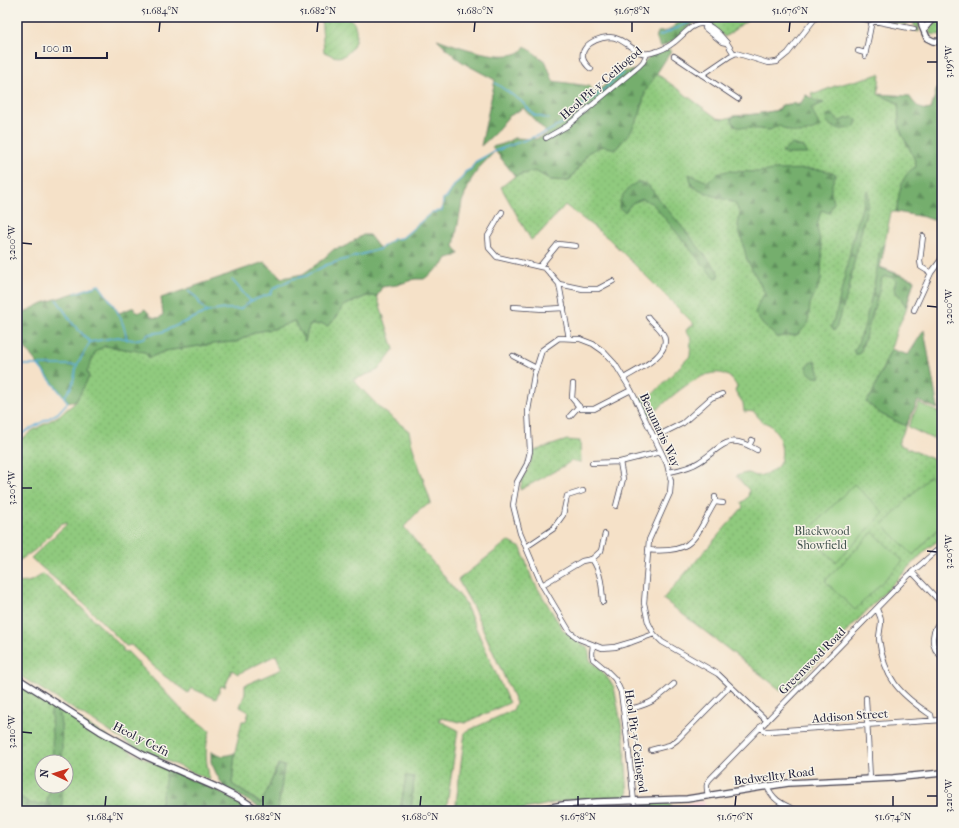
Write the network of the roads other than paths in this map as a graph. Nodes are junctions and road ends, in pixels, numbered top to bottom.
1 (816, 17) edge
2 (855, 17) edge
3 (922, 17) edge
4 (935, 18) edge
5 (872, 20) junction
6 (912, 27) dead end
7 (705, 28) dead end
8 (924, 29) junction
9 (942, 42) edge
10 (727, 43) junction
11 (858, 51) dead end
12 (646, 54) junction
13 (734, 54) junction
14 (674, 56) dead end
15 (591, 69) dead end
16 (702, 75) junction
17 (738, 99) dead end
18 (546, 138) dead end
19 (502, 212) dead end
20 (923, 236) dead end
21 (576, 246) dead end
22 (942, 258) edge
23 (540, 266) junction
24 (931, 273) junction
25 (613, 281) dead end
26 (559, 284) junction
27 (512, 307) dead end
28 (564, 308) junction
29 (914, 310) dead end
30 (648, 317) dead end
31 (569, 338) junction
32 (513, 356) dead end
33 (536, 368) junction
34 (624, 378) junction
35 (573, 384) dead end
36 (631, 390) junction
37 (722, 394) dead end
38 (578, 406) junction
39 (570, 416) dead end
40 (653, 438) junction
41 (752, 440) dead end
42 (750, 446) junction
43 (757, 450) dead end
44 (660, 452) junction
45 (620, 462) junction
46 (592, 463) dead end
47 (669, 472) junction
48 (583, 491) dead end
49 (722, 503) dead end
50 (616, 506) dead end
51 (605, 534) dead end
52 (942, 546) edge
53 (526, 547) junction
54 (648, 550) junction
55 (592, 559) junction
56 (912, 572) junction
57 (542, 585) junction
58 (597, 596) dead end
59 (602, 596) junction
60 (603, 602) dead end
61 (942, 604) edge
62 (877, 609) junction
63 (942, 618) edge
64 (654, 634) junction
65 (593, 645) junction
66 (942, 657) edge
67 (17, 678) edge
68 (674, 684) dead end
69 (730, 686) junction
70 (866, 698) dead end
71 (623, 710) junction
72 (767, 720) junction
73 (932, 720) junction
74 (942, 720) edge
75 (867, 725) junction
76 (760, 727) junction
77 (653, 748) dead end
78 (942, 773) edge
79 (870, 779) junction
80 (767, 786) junction
81 (708, 796) junction
82 (634, 802) junction
83 (259, 811) edge
84 (531, 811) edge
85 (798, 811) edge

1 - 13 street
2 - 5 street
3 - 4 main road
3 - 8 street
4 - 8 street
5 - 6 street
5 - 11 street
7 - 10 street
8 - 9 street
10 - 12 street, Heol Pit-y-Ceiliogod
10 - 13 street
12 - 15 street
12 - 18 street, Heol Pit-y-Ceiliogod
13 - 16 street
14 - 16 street
16 - 17 street
19 - 23 street
20 - 24 street
21 - 23 street
22 - 24 street
23 - 26 street
24 - 29 street
25 - 26 street
26 - 28 street
27 - 28 street
28 - 31 street
30 - 34 street
31 - 33 street, Beaumaris Way
31 - 34 street, Beaumaris Way
32 - 33 street
33 - 53 street, Beaumaris Way
34 - 36 street, Beaumaris Way
35 - 38 street
36 - 38 street
36 - 40 street, Beaumaris Way
37 - 40 street
38 - 39 street
40 - 44 street, Beaumaris Way
41 - 42 street
42 - 43 street
42 - 47 street
44 - 45 street
44 - 47 street, Beaumaris Way
45 - 46 street
45 - 50 street
47 - 54 street, Beaumaris Way
48 - 53 street
49 - 54 street
51 - 55 street
52 - 56 street, Greenwood Road
53 - 57 street
54 - 64 street, Beaumaris Way
55 - 57 street
55 - 59 street
56 - 61 street
56 - 62 street, Greenwood Road
57 - 65 street
58 - 59 street
59 - 60 street
62 - 72 street, Greenwood Road
62 - 73 street
63 - 66 street
64 - 65 street
64 - 69 street
65 - 71 street, Heol Pit-y-Ceiliogod
67 - 83 street, Heol y Cefn
68 - 71 street
69 - 72 street
69 - 77 street
70 - 75 street
71 - 82 street, Heol Pit-y-Ceiliogod
72 - 76 street, Greenwood Road
73 - 74 street, Addison Street
73 - 75 street, Addison Street
75 - 76 street, Addison Street
75 - 79 street
76 - 81 street, Greenwood Road
78 - 79 street, Bedwellty Road
79 - 80 street, Bedwellty Road
80 - 81 street, Bedwellty Road
80 - 85 street
81 - 82 street, Bedwellty Road
82 - 84 street

